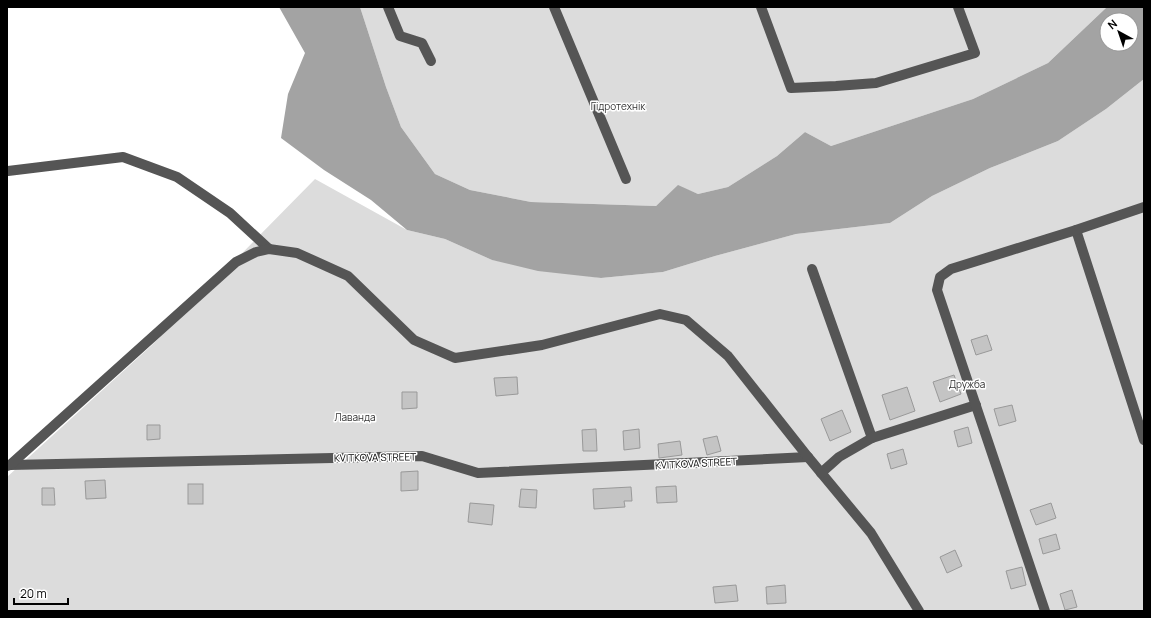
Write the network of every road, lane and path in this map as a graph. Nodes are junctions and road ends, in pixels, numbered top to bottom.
1 (388, 7) edge
2 (554, 7) edge
3 (761, 7) edge
4 (958, 7) edge
5 (431, 61) dead end
6 (8, 171) dead end
7 (626, 178) dead end
8 (1144, 207) edge
9 (1076, 230) junction
10 (269, 249) junction
11 (812, 269) dead end
12 (976, 405) junction
13 (872, 438) junction
14 (1144, 440) edge
15 (808, 457) junction
16 (9, 466) edge
17 (821, 473) junction
18 (919, 611) edge
19 (1045, 611) edge

1 - 5 street
2 - 7 street
3 - 4 street
6 - 10 street
8 - 9 street
9 - 12 street
9 - 14 street
10 - 15 street
10 - 16 street
11 - 13 street
12 - 13 street
12 - 19 street
13 - 17 street
15 - 16 street, KVITKOVA STREET
15 - 17 street
17 - 18 street

